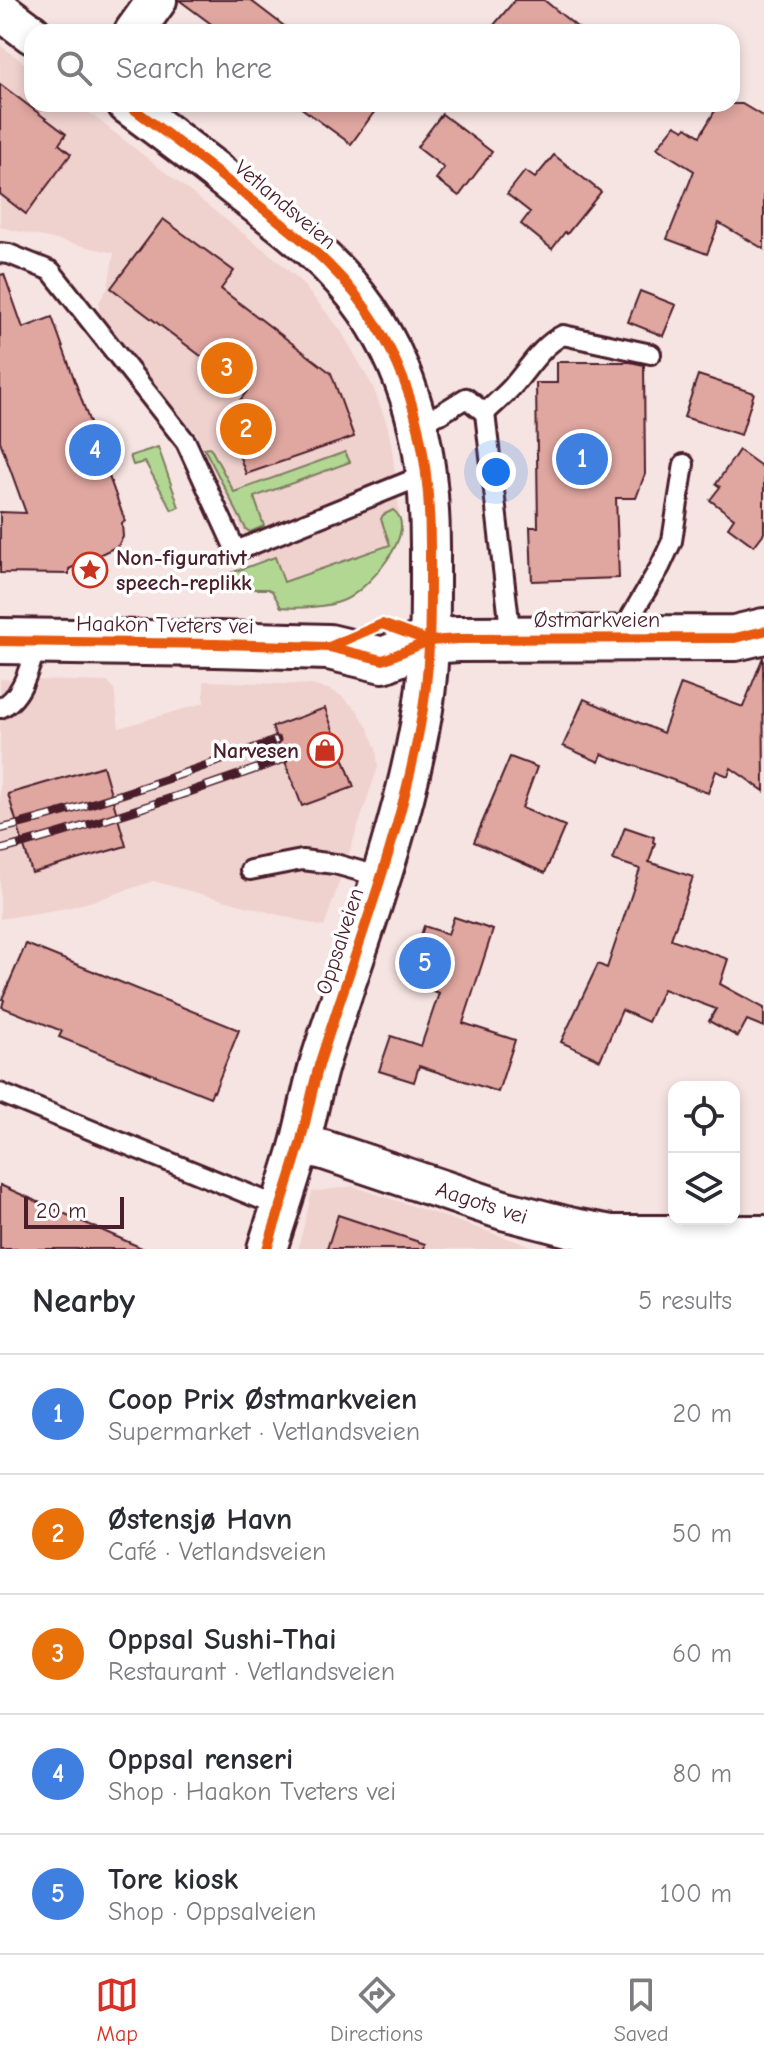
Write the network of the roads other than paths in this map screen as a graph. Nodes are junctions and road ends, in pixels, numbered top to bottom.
1 (157, 0) edge
2 (0, 10) edge
3 (140, 24) edge
4 (24, 28) edge
5 (137, 112) edge
6 (0, 253) edge
7 (651, 354) dead end
8 (485, 413) junction
9 (418, 421) junction
10 (684, 464) dead end
11 (427, 474) junction
12 (764, 631) edge
13 (511, 638) junction
14 (627, 640) junction
15 (429, 641) junction
16 (19, 642) edge
17 (0, 708) edge
18 (250, 870) dead end
19 (381, 877) junction
20 (0, 1093) edge
21 (300, 1145) junction
22 (280, 1207) junction
23 (764, 1235) edge
24 (670, 1242) edge
25 (267, 1249) edge

1 - 3 street
2 - 4 street
5 - 9 street, Vetlandsveien
6 - 11 lane
7 - 8 lane
8 - 9 lane
8 - 13 lane
9 - 11 street, Vetlandsveien
10 - 14 lane
11 - 15 street, Vetlandsveien
12 - 14 street, Østmarkveien
13 - 14 street, Østmarkveien
13 - 15 street, Østmarkveien
15 - 16 street, Haakon Tveters vei
15 - 19 street, Oppsalveien
16 - 17 lane
18 - 19 lane
19 - 21 street, Oppsalveien
20 - 22 lane
21 - 22 street, Oppsalveien
21 - 24 street, Aagots vei
22 - 25 street, Oppsalveien
23 - 24 street, Aagots vei

